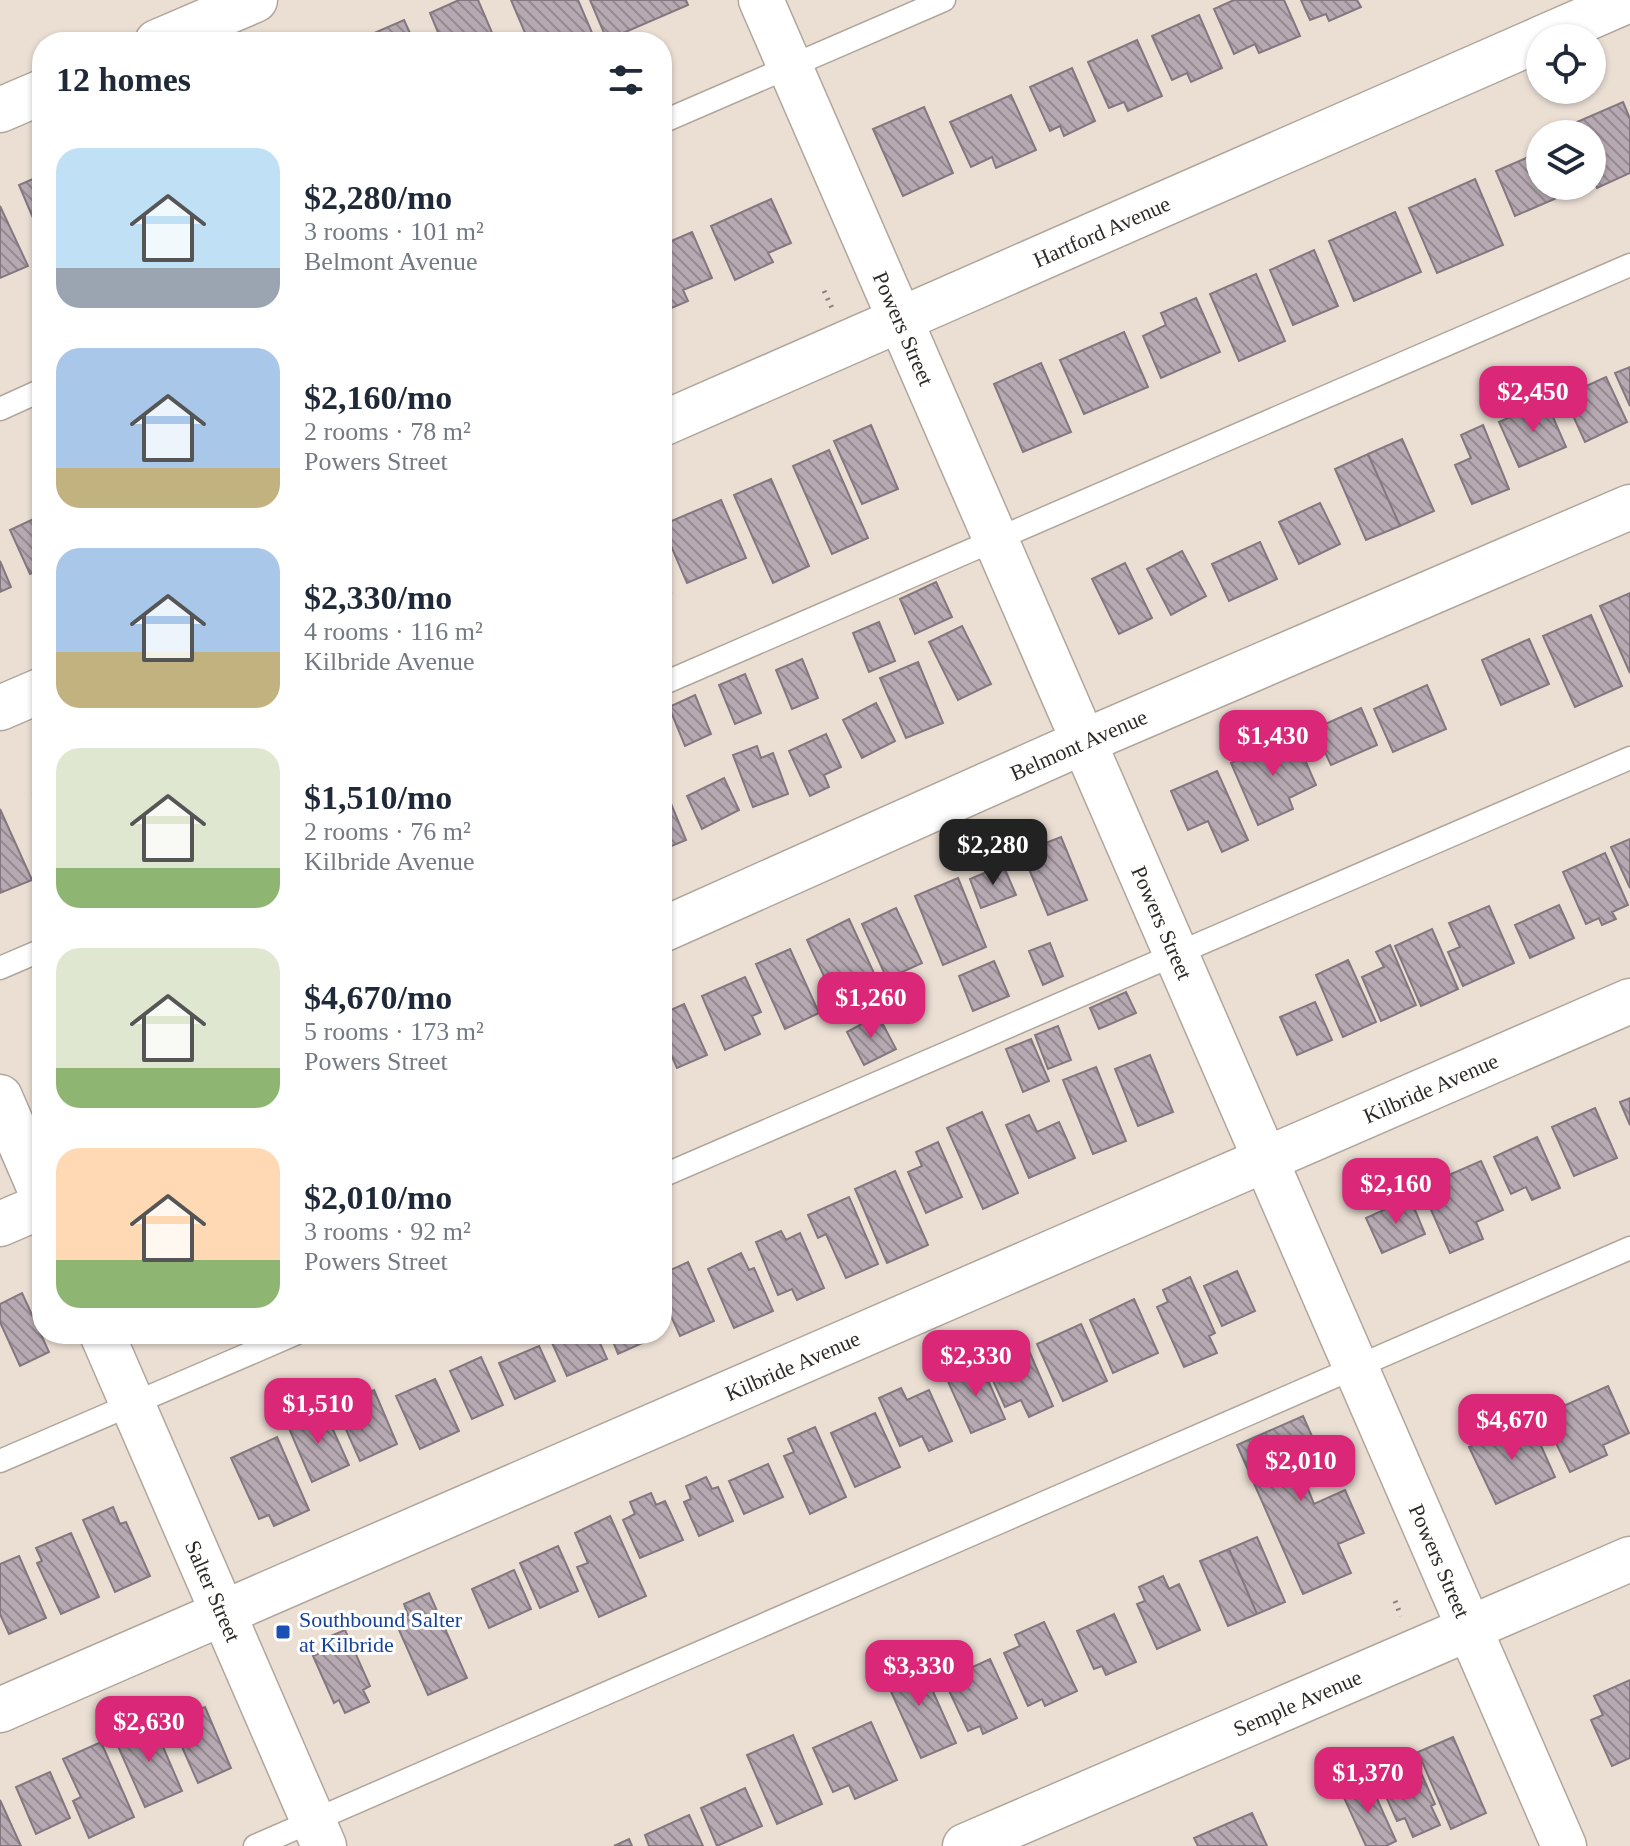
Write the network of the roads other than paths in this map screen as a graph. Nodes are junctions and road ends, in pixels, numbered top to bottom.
1 (255, 0) edge
2 (761, 0) edge
3 (944, 0) edge
4 (1629, 0) edge
5 (1573, 24) edge
6 (180, 32) edge
7 (1526, 45) edge
8 (790, 67) junction
9 (32, 96) edge
10 (0, 110) edge
11 (672, 118) edge
12 (1630, 265) edge
13 (900, 321) junction
14 (32, 395) edge
15 (0, 409) edge
16 (672, 420) edge
17 (1630, 507) edge
18 (996, 540) junction
19 (672, 680) edge
20 (32, 694) edge
21 (0, 708) edge
22 (1083, 742) junction
23 (1630, 758) edge
24 (672, 926) edge
25 (32, 954) edge
26 (1176, 955) junction
27 (0, 968) edge
28 (1630, 1001) edge
29 (0, 1097) edge
30 (1265, 1159) junction
31 (32, 1171) edge
32 (672, 1172) edge
33 (32, 1210) edge
34 (0, 1224) edge
35 (1630, 1248) edge
36 (106, 1344) edge
37 (272, 1344) edge
38 (1356, 1367) junction
39 (133, 1404) junction
40 (0, 1461) edge
41 (1630, 1559) edge
42 (223, 1613) junction
43 (1469, 1629) junction
44 (0, 1710) edge
45 (318, 1833) edge
46 (255, 1846) edge
47 (965, 1846) edge
48 (1564, 1846) edge

1 - 6 street
2 - 8 street, Powers Street
3 - 8 lane
4 - 5 street, Hartford Avenue
7 - 13 street, Hartford Avenue
8 - 11 lane
8 - 13 street, Powers Street
9 - 10 street
12 - 18 lane
13 - 16 street, Hartford Avenue
13 - 18 street, Powers Street
14 - 15 lane
17 - 22 street, Belmont Avenue
18 - 19 lane
18 - 22 street, Powers Street
20 - 21 street
22 - 24 street, Belmont Avenue
22 - 26 street, Powers Street
23 - 26 lane
25 - 27 lane
26 - 30 street, Powers Street
26 - 32 lane
28 - 30 street, Kilbride Avenue
29 - 31 street
30 - 38 street, Powers Street
30 - 42 street, Kilbride Avenue
33 - 34 street
35 - 38 lane
36 - 39 street, Salter Street
37 - 39 lane
38 - 43 street, Powers Street
38 - 45 lane
39 - 40 lane
39 - 42 street, Salter Street
41 - 43 street, Semple Avenue
42 - 44 street, Kilbride Avenue
42 - 45 street, Salter Street
43 - 47 street, Semple Avenue
43 - 48 street, Powers Street
45 - 46 lane

